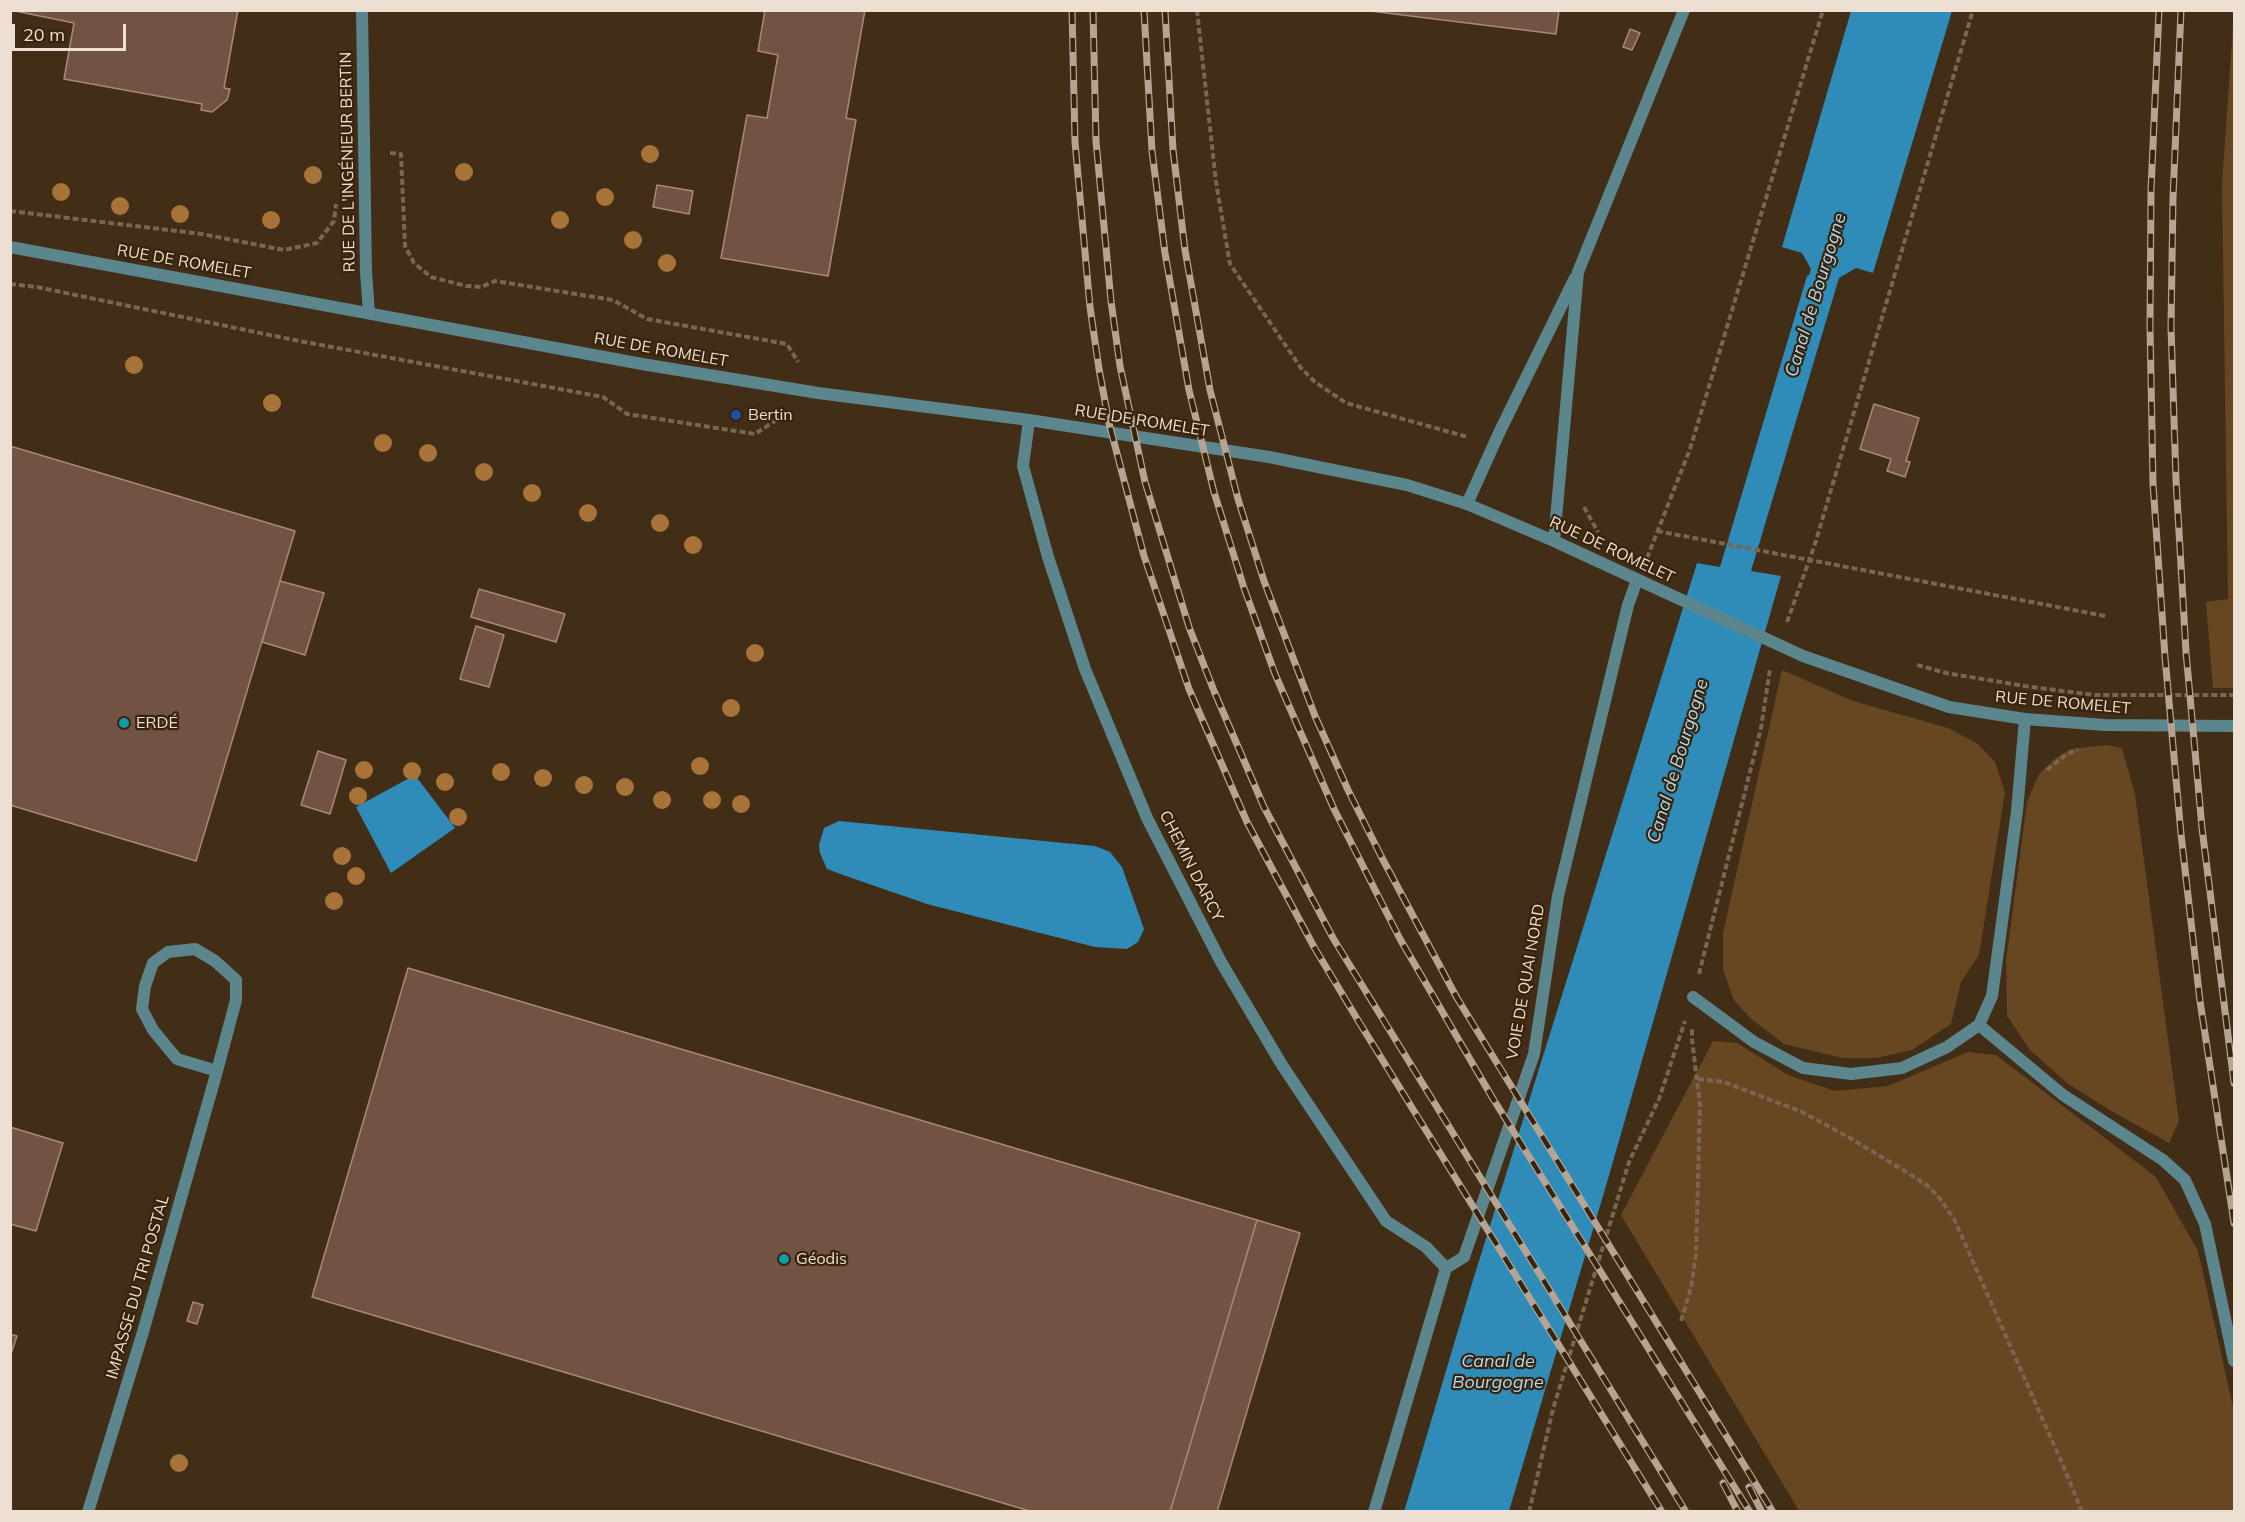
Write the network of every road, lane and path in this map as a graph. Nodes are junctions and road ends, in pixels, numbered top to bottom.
1 (362, 10) edge
2 (1197, 10) edge
3 (1684, 10) edge
4 (1823, 10) edge
5 (1973, 10) edge
6 (401, 154) dead end
7 (337, 199) dead end
8 (10, 211) edge
9 (10, 247) edge
10 (1578, 272) junction
11 (10, 284) edge
12 (369, 313) junction
13 (818, 393) junction
14 (1029, 420) junction
15 (1499, 433) junction
16 (1583, 499) dead end
17 (1467, 504) junction
18 (1657, 531) junction
19 (1604, 535) dead end
20 (1554, 541) junction
21 (1639, 551) dead end
22 (1648, 555) junction
23 (1656, 558) dead end
24 (1810, 560) junction
25 (1637, 580) junction
26 (2105, 616) dead end
27 (1786, 626) dead end
28 (1774, 658) dead end
29 (1914, 665) dead end
30 (2235, 695) edge
31 (2025, 719) junction
32 (2235, 726) edge
33 (2084, 749) dead end
34 (2042, 776) dead end
35 (1693, 997) junction
36 (1979, 1025) junction
37 (217, 1071) junction
38 (1698, 1079) junction
39 (1446, 1268) junction
40 (1682, 1321) dead end
41 (2235, 1361) edge
42 (88, 1512) edge
43 (1374, 1512) edge
44 (1529, 1512) edge
45 (2082, 1512) edge

1 - 12 street, RUE DE L'INGÉNIEUR BERTIN
2 - 15 path
3 - 10 street
4 - 18 path
5 - 24 path
6 - 13 path
7 - 8 path
9 - 12 street, RUE DE ROMELET
10 - 15 street
10 - 20 street
11 - 13 path
12 - 13 street, RUE DE ROMELET
13 - 14 street, RUE DE ROMELET
14 - 17 street, RUE DE ROMELET
14 - 39 street, CHEMIN DARCY
15 - 17 street
16 - 19 path
17 - 20 street, RUE DE ROMELET
18 - 22 path
18 - 24 path
20 - 25 street, RUE DE ROMELET
21 - 22 path
22 - 23 path
22 - 25 path
24 - 26 path
24 - 27 path
25 - 31 street, RUE DE ROMELET
25 - 39 street, VOIE DE QUAI NORD
28 - 35 path
29 - 30 path
31 - 32 street, RUE DE ROMELET
31 - 36 street
33 - 34 path
35 - 36 street
35 - 38 path
35 - 44 path
36 - 41 street
37 - 37 street, IMPASSE DU TRI POSTAL
37 - 42 street, IMPASSE DU TRI POSTAL
38 - 40 path
38 - 45 path
39 - 43 street

